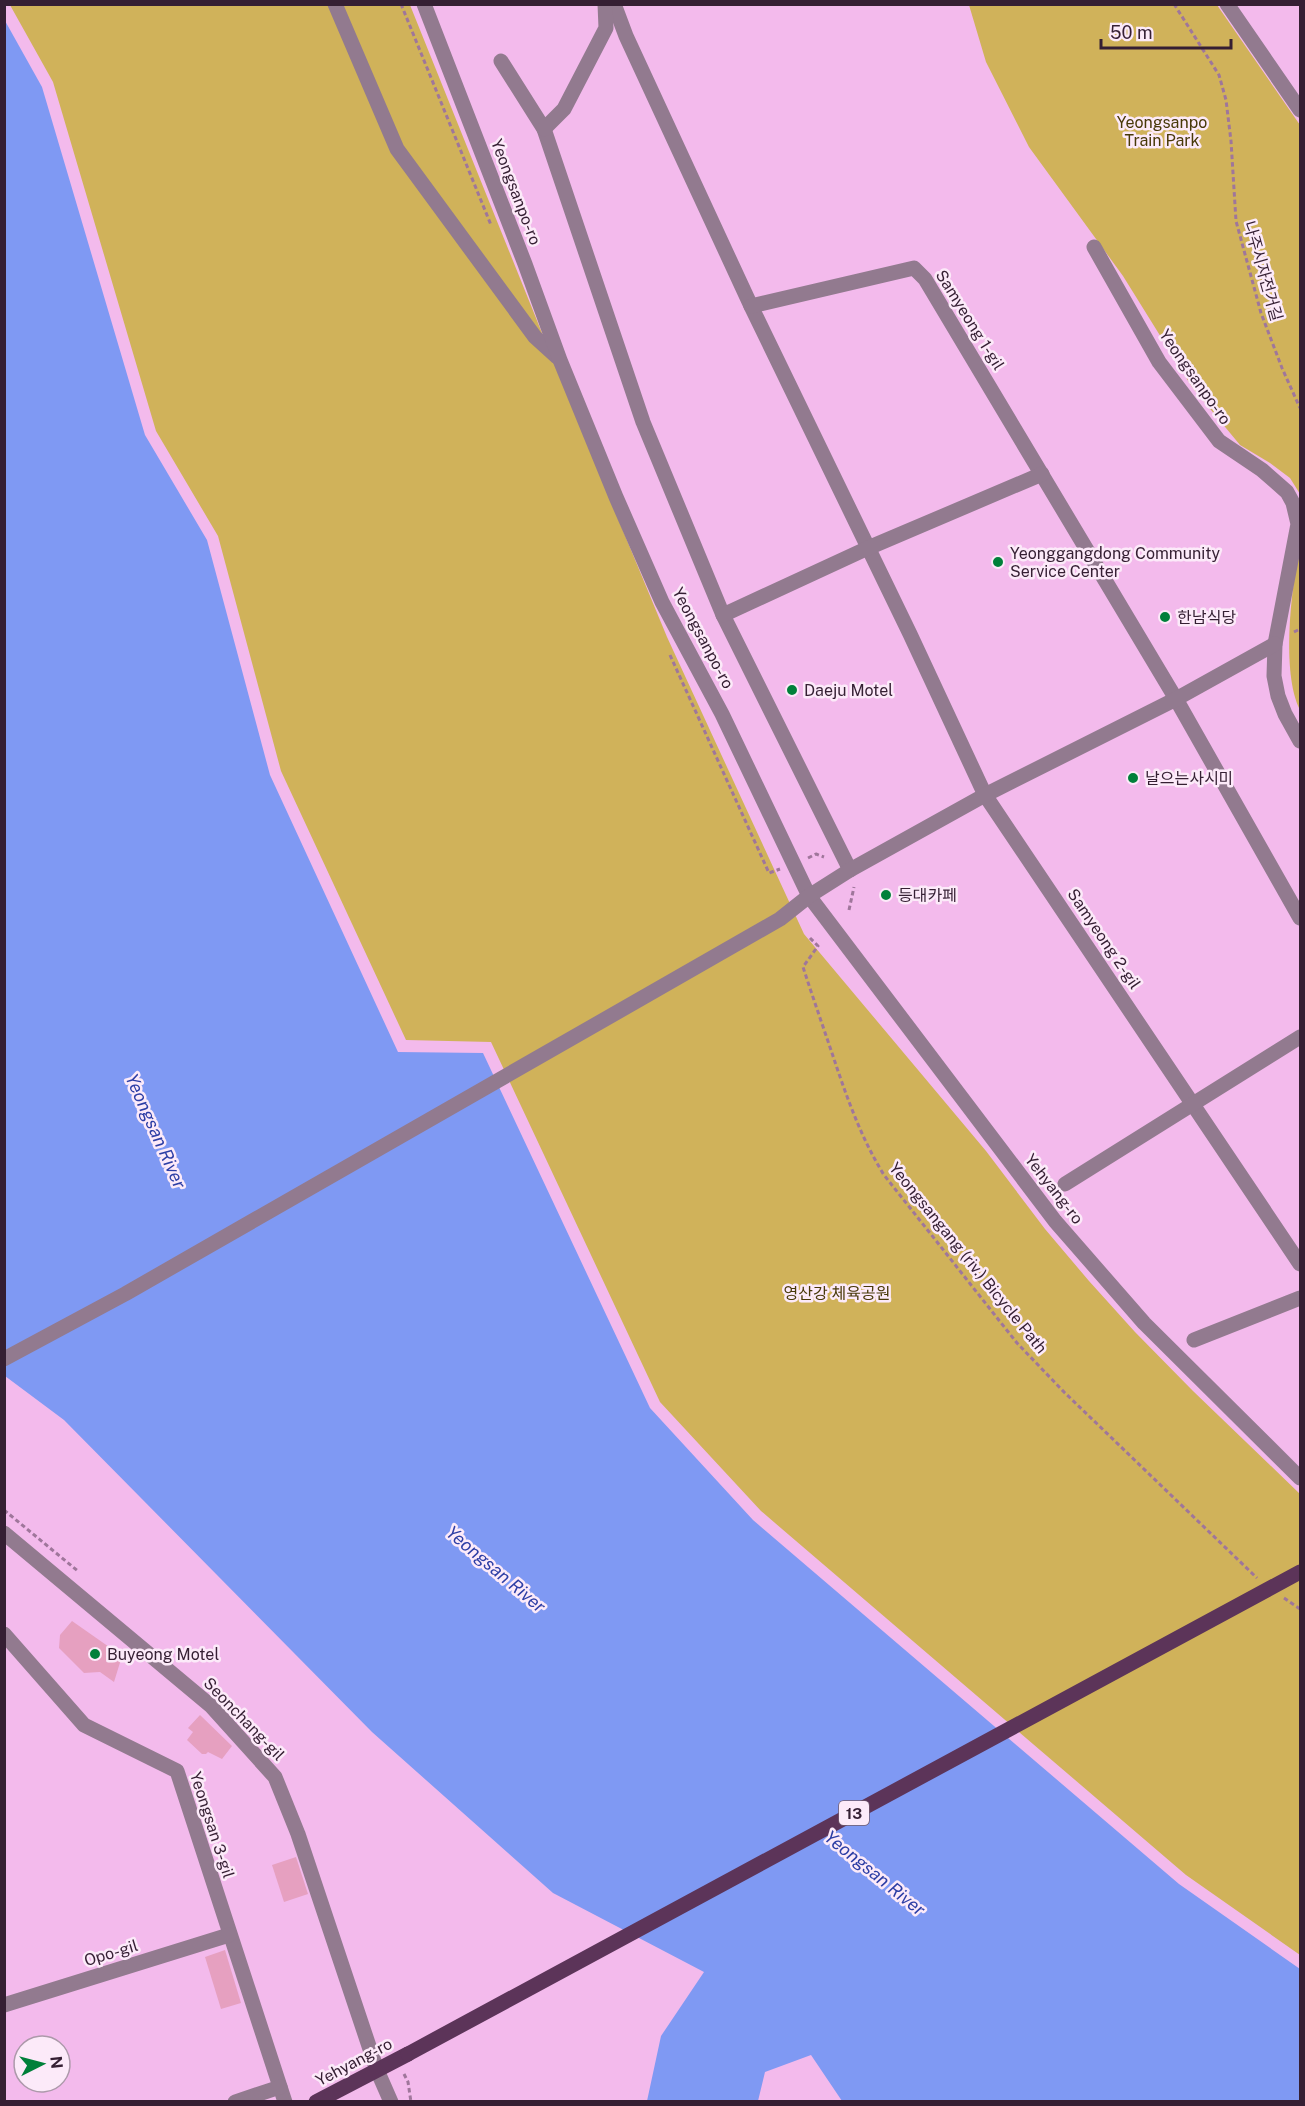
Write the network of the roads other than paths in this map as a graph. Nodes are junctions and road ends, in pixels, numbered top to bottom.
1 (335, 4) edge
2 (424, 4) edge
3 (605, 4) edge
4 (614, 4) edge
5 (1227, 4) edge
6 (501, 61) dead end
7 (1300, 110) edge
8 (544, 129) junction
9 (1094, 247) dead end
10 (751, 306) junction
11 (560, 360) junction
12 (1042, 474) junction
13 (868, 548) junction
14 (723, 615) junction
15 (1275, 644) junction
16 (1176, 699) junction
17 (1300, 741) edge
18 (985, 795) junction
19 (850, 870) junction
20 (810, 896) junction
21 (1300, 918) edge
22 (1300, 1037) edge
23 (1193, 1104) junction
24 (1065, 1184) dead end
25 (1300, 1263) edge
26 (1300, 1298) edge
27 (1194, 1340) dead end
28 (4, 1359) edge
29 (1300, 1478) edge
30 (4, 1533) edge
31 (1300, 1572) edge
32 (4, 1634) edge
33 (229, 1935) junction
34 (4, 2005) edge
35 (377, 2070) junction
36 (282, 2094) edge
37 (235, 2102) edge
38 (316, 2102) edge
39 (391, 2102) edge

1 - 11 street
2 - 11 street, Yeongsanpo-ro
3 - 8 street
4 - 10 street
5 - 7 street
6 - 8 street
8 - 14 street
9 - 15 street, Yeongsanpo-ro
10 - 12 street, Samyeong 1-gil
10 - 13 street
11 - 20 street, Yeongsanpo-ro
12 - 13 street
12 - 16 street, Samyeong 1-gil
13 - 14 street
13 - 18 street
14 - 19 street
15 - 16 street
15 - 17 street, Yeongsanpo-ro
16 - 18 street
16 - 21 street
18 - 19 street
18 - 23 street, Samyeong 2-gil
19 - 20 street
20 - 28 street
20 - 29 street, Yehyang-ro
22 - 23 street
23 - 24 street
23 - 25 street, Samyeong 2-gil
26 - 27 street
30 - 35 street, Seonchang-gil
31 - 35 main road, Yehyang-ro / 13, bridge
32 - 33 street, Yeongsan 3-gil
33 - 34 street, Opo-gil
33 - 36 street, Yeongsan 3-gil
35 - 38 main road, Yehyang-ro / 13
35 - 39 street, Seonchang-gil
36 - 37 street

